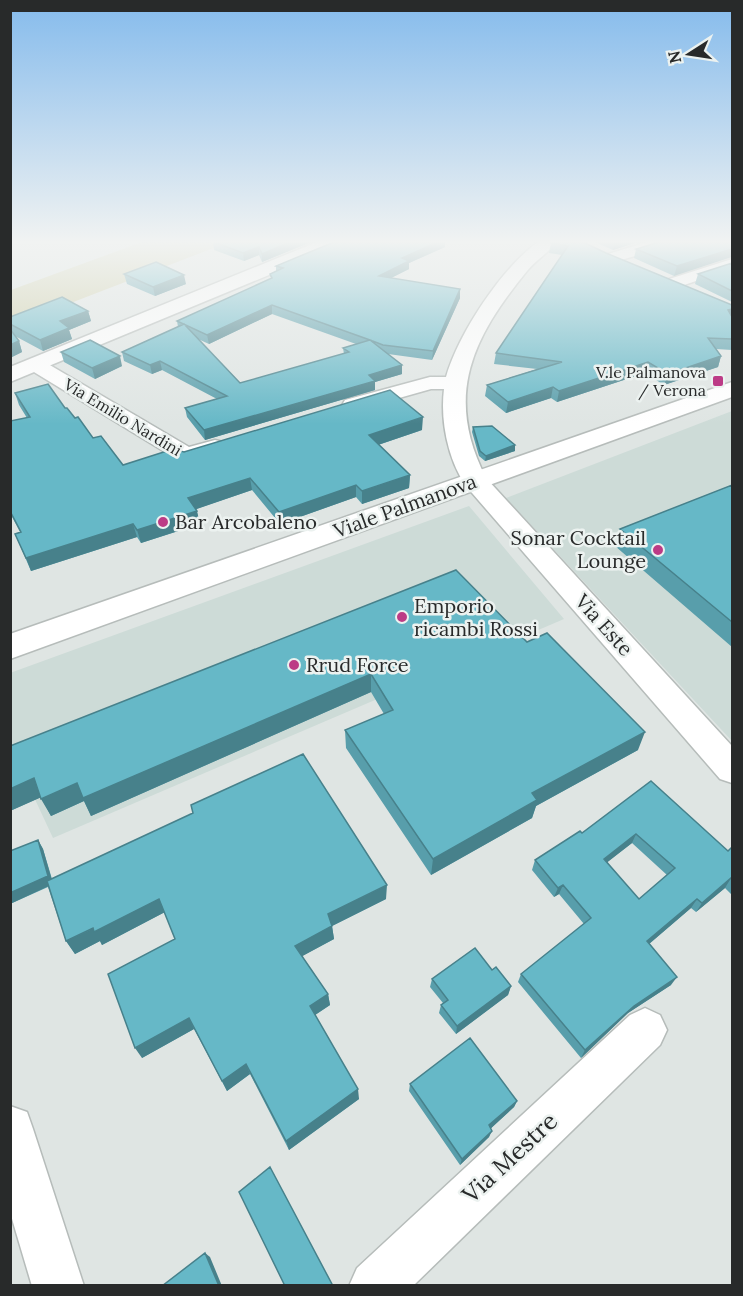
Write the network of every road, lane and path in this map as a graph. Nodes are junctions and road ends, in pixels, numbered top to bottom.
1 (187, 302) edge
2 (495, 302) edge
3 (36, 365) junction
4 (10, 375) edge
5 (455, 383) junction
6 (732, 389) edge
7 (334, 410) edge
8 (232, 441) edge
9 (475, 481) junction
10 (10, 647) edge
11 (732, 769) edge
12 (645, 1030) dead end
13 (10, 1129) edge
14 (58, 1286) edge
15 (375, 1286) edge

1 - 3 main road
2 - 5 street
3 - 4 main road
3 - 8 street, Via Emilio Nardini
5 - 7 street
5 - 9 street
6 - 9 main road, Viale Palmanova
9 - 10 main road, Viale Palmanova
9 - 11 street, Via Este
12 - 15 street, Via Mestre
13 - 14 street

